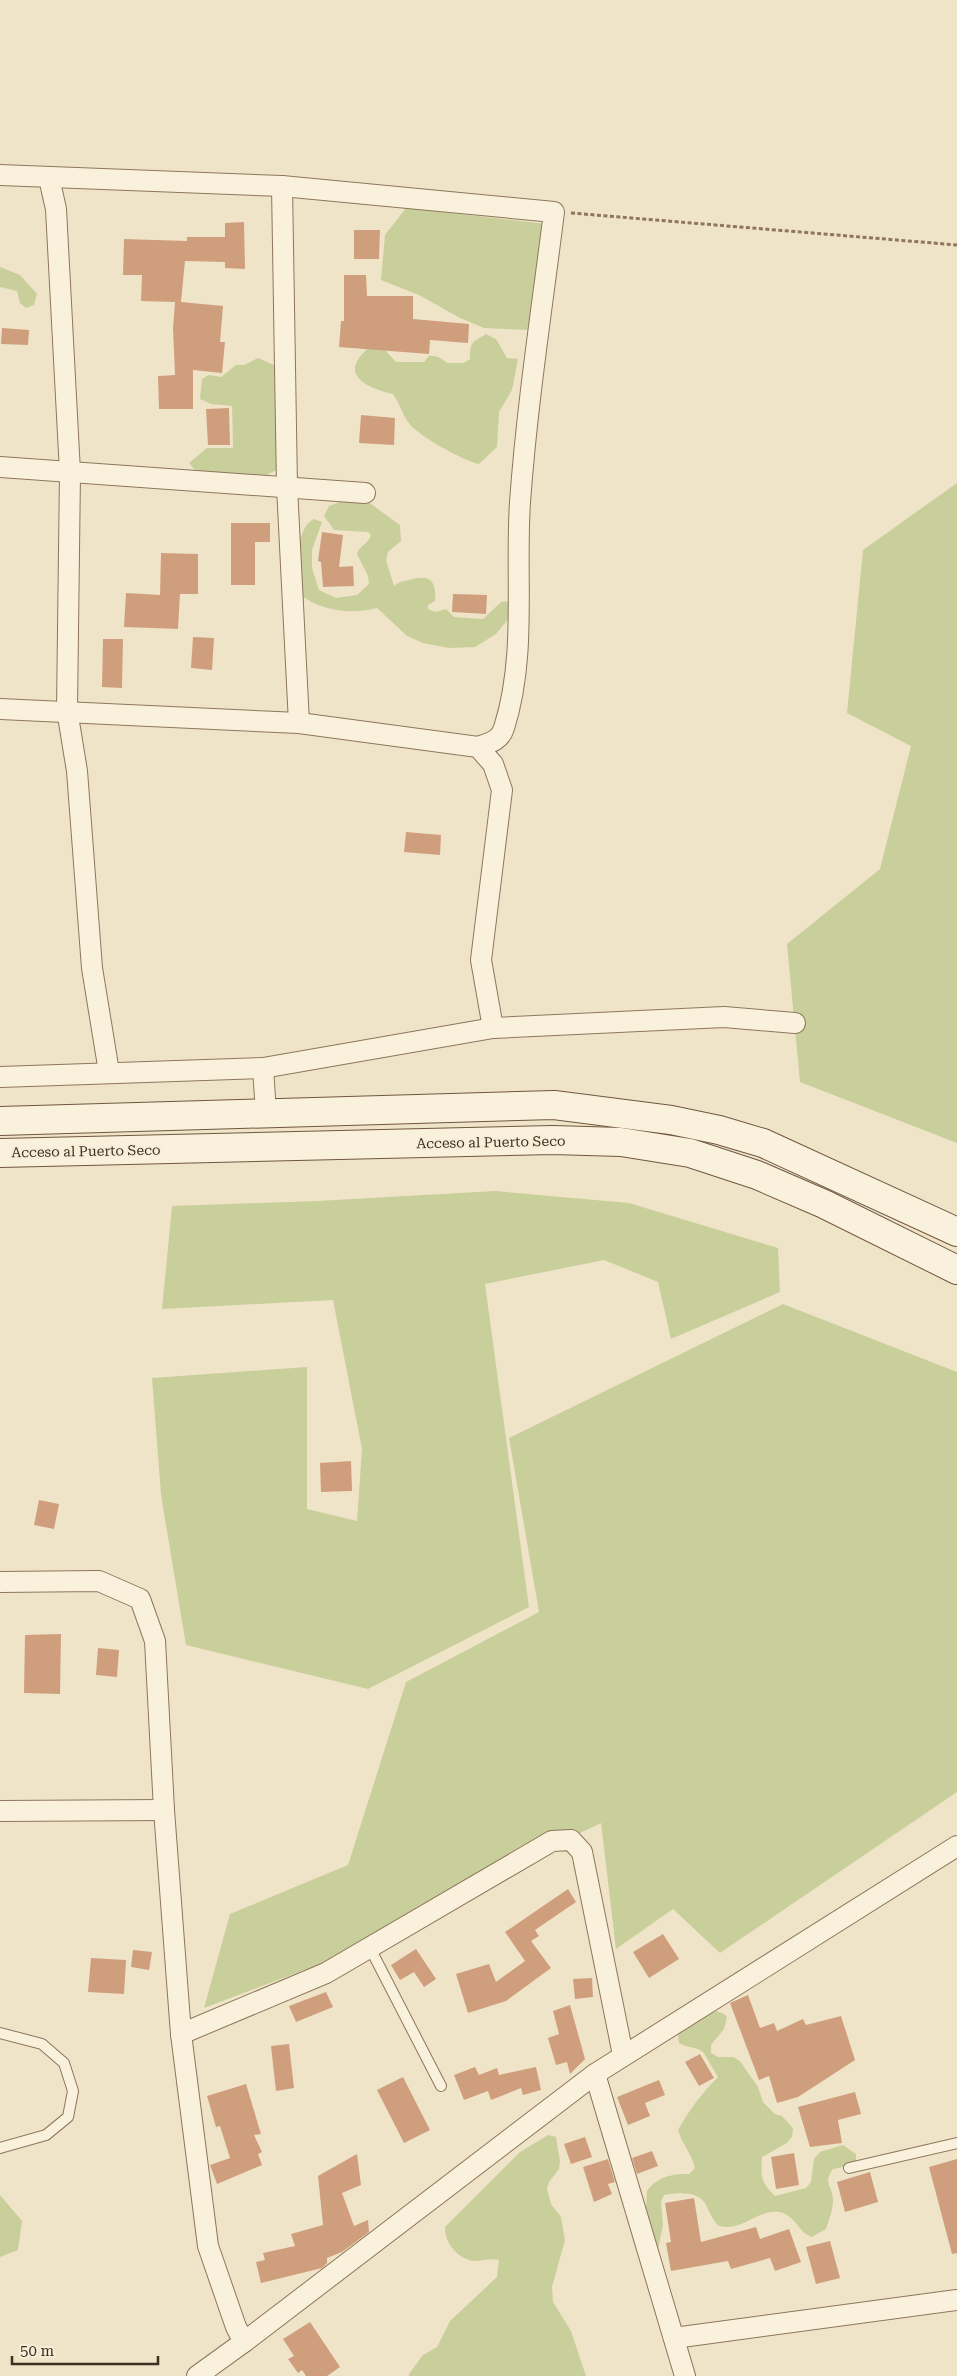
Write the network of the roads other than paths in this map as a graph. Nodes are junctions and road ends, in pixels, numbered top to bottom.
1 (0, 175) edge
2 (49, 178) junction
3 (282, 186) junction
4 (0, 467) edge
5 (70, 472) junction
6 (287, 487) junction
7 (365, 493) dead end
8 (0, 709) edge
9 (67, 710) junction
10 (299, 723) junction
11 (478, 747) junction
12 (795, 1024) dead end
13 (493, 1028) junction
14 (262, 1068) junction
15 (109, 1072) junction
16 (0, 1077) edge
17 (266, 1113) junction
18 (0, 1121) edge
19 (0, 1153) edge
20 (957, 1232) edge
21 (957, 1270) edge
22 (0, 1582) edge
23 (164, 1810) junction
24 (0, 1811) edge
25 (957, 1846) edge
26 (370, 1948) junction
27 (0, 2033) edge
28 (181, 2034) junction
29 (623, 2055) junction
30 (596, 2074) junction
31 (441, 2086) dead end
32 (957, 2143) edge
33 (0, 2148) edge
34 (849, 2168) dead end
35 (957, 2300) edge
36 (674, 2338) junction
37 (244, 2342) junction
38 (197, 2376) edge
39 (685, 2376) edge

1 - 2 street
2 - 3 street
2 - 5 street
3 - 6 street
3 - 11 street
4 - 5 street
5 - 6 street
5 - 9 street
6 - 7 street
6 - 10 street
8 - 9 street
9 - 10 street
9 - 15 street
10 - 11 street
11 - 13 street
12 - 13 street
13 - 14 street
14 - 15 street
14 - 17 street
15 - 16 street
17 - 18 main road
17 - 20 main road
19 - 21 main road, Acceso al Puerto Seco
22 - 23 street
23 - 24 street
23 - 28 street
25 - 29 street
26 - 28 street
26 - 29 street
26 - 31 lane
27 - 33 lane
28 - 37 street
29 - 30 street
30 - 36 street
30 - 37 street
32 - 34 lane
35 - 36 street
36 - 39 street
37 - 38 street

